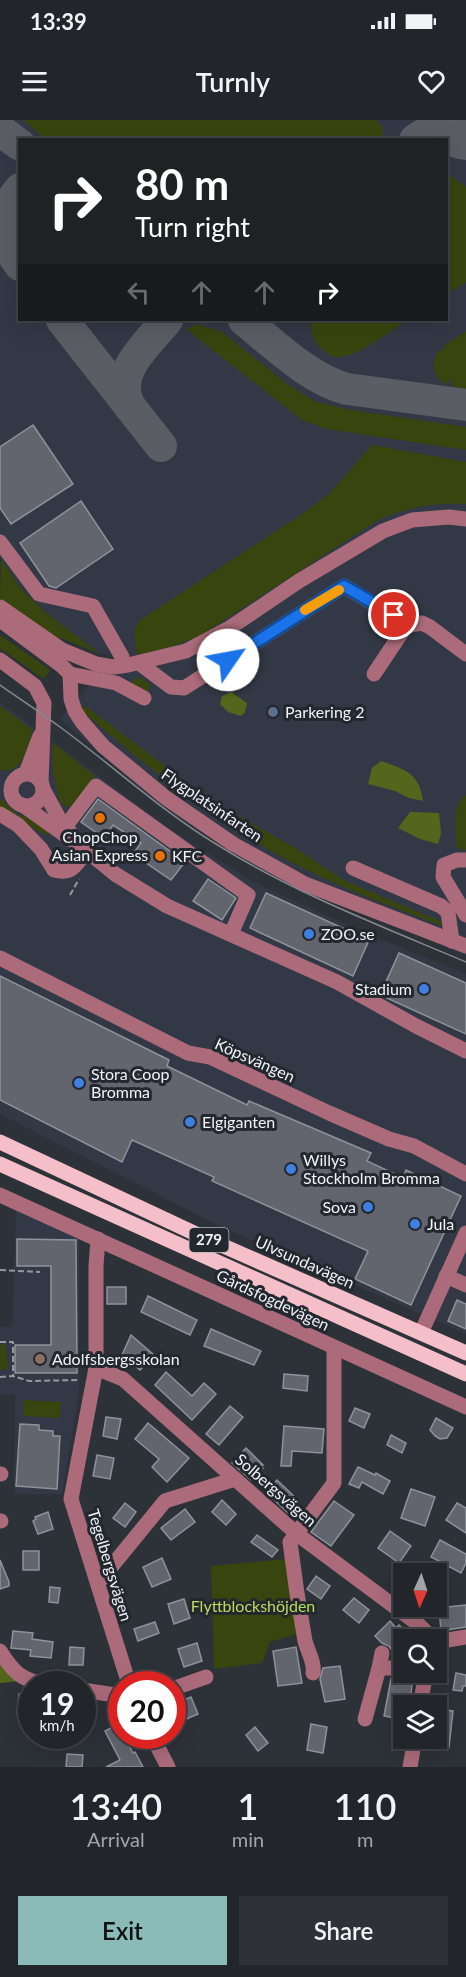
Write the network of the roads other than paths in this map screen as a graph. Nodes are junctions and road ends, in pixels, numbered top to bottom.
1 (466, 519) edge
2 (0, 542) edge
3 (0, 607) edge
4 (0, 621) edge
5 (410, 625) junction
6 (466, 654) edge
7 (0, 660) edge
8 (129, 665) junction
9 (70, 674) junction
10 (374, 674) dead end
11 (125, 687) junction
12 (144, 698) dead end
13 (42, 731) junction
14 (14, 776) edge
15 (42, 786) junction
16 (5, 793) edge
17 (24, 806) junction
18 (0, 814) edge
19 (65, 827) junction
20 (85, 850) junction
21 (466, 861) edge
22 (353, 868) dead end
23 (466, 915) edge
24 (231, 934) junction
25 (459, 943) edge
26 (0, 958) edge
27 (466, 1051) edge
28 (0, 1142) edge
29 (0, 1164) edge
30 (466, 1174) edge
31 (0, 1195) edge
32 (466, 1233) edge
33 (98, 1239) junction
34 (446, 1276) junction
35 (466, 1285) edge
36 (420, 1333) junction
37 (334, 1348) junction
38 (413, 1350) junction
39 (466, 1353) edge
40 (466, 1374) edge
41 (94, 1375) junction
42 (466, 1407) edge
43 (235, 1479) junction
44 (297, 1534) junction
45 (98, 1583) junction
46 (423, 1629) edge
47 (466, 1637) edge
48 (447, 1639) edge
49 (0, 1651) edge
50 (393, 1665) edge
51 (125, 1671) edge
52 (18, 1673) edge
53 (313, 1673) dead end
54 (207, 1677) dead end
55 (186, 1684) edge
56 (365, 1719) dead end
57 (159, 1749) edge
58 (413, 1749) edge
59 (168, 1767) edge
60 (410, 1767) edge

1 - 8 street
2 - 8 street
3 - 8 street
4 - 9 street
5 - 6 street
5 - 8 street
5 - 10 street
7 - 13 street
8 - 11 street
9 - 11 street
9 - 25 street, Flygplatsinfarten
11 - 12 street
13 - 14 street
13 - 15 street
14 - 15 street
14 - 16 street
15 - 17 street
15 - 19 street
16 - 17 street
17 - 20 street
18 - 20 street
19 - 20 street
19 - 24 street
20 - 24 street
21 - 23 street
22 - 25 street
24 - 27 street
26 - 30 street, Köpsvängen
28 - 36 main road, Ulvsundavägen / 279
29 - 38 main road, 279
31 - 33 street, Gårdsfogdevägen
32 - 34 street
33 - 37 street, Gårdsfogdevägen
33 - 41 street, Tegelbergsvägen
34 - 35 street
34 - 36 street
36 - 38 main road
36 - 39 main road, Ulvsundavägen
37 - 42 street, Gårdsfogdevägen
37 - 44 street
38 - 40 main road, 279
41 - 43 street, Solbergsvägen
41 - 45 street, Tegelbergsvägen
43 - 44 street, Solbergsvägen
43 - 45 street
44 - 46 street, Solbergsvägen
44 - 53 street
45 - 51 street, Tegelbergsvägen
47 - 48 street
49 - 52 street
50 - 56 street
54 - 55 street
57 - 59 street
58 - 60 street

